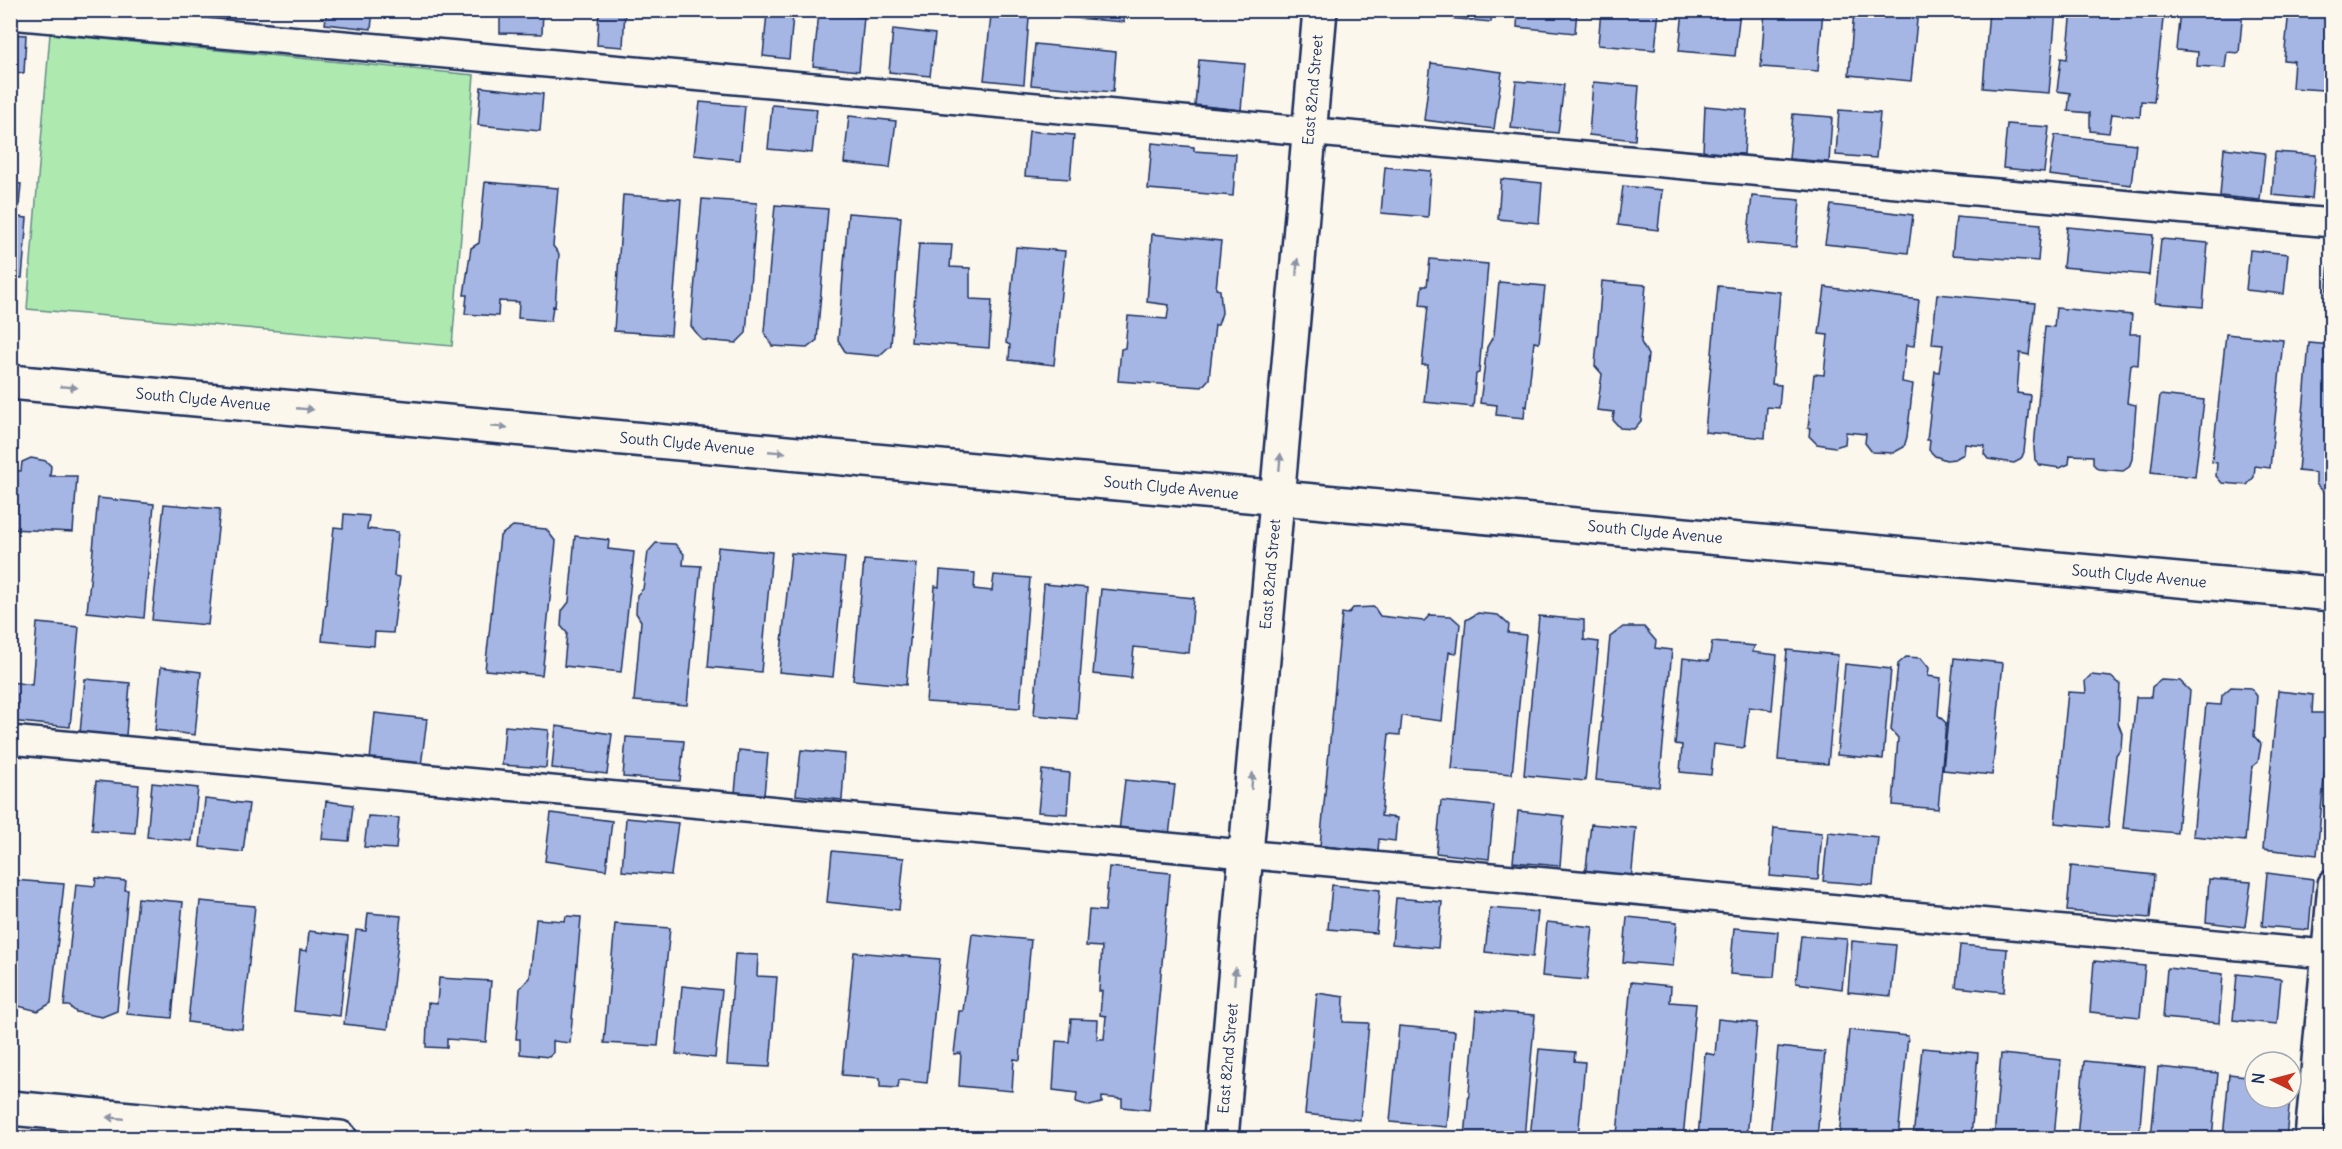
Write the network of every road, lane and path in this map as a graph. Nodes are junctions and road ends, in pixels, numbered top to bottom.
1 (1320, 10) edge
2 (10, 15) edge
3 (1309, 131) junction
4 (2331, 223) edge
5 (10, 382) edge
6 (1277, 498) junction
7 (2331, 594) edge
8 (10, 740) edge
9 (1246, 854) junction
10 (2331, 884) edge
11 (2325, 954) junction
12 (10, 1108) edge
13 (340, 1138) edge
14 (1221, 1138) edge
15 (2309, 1138) edge

1 - 3 street, East 82nd Street
2 - 3 lane
3 - 4 lane
6 -> 3 street, East 82nd Street
5 -> 6 street, South Clyde Avenue
6 - 7 street, South Clyde Avenue
9 -> 6 street, East 82nd Street
8 - 9 lane
9 - 11 lane
14 -> 9 street, East 82nd Street
10 - 11 lane
11 - 15 lane
13 -> 12 street

